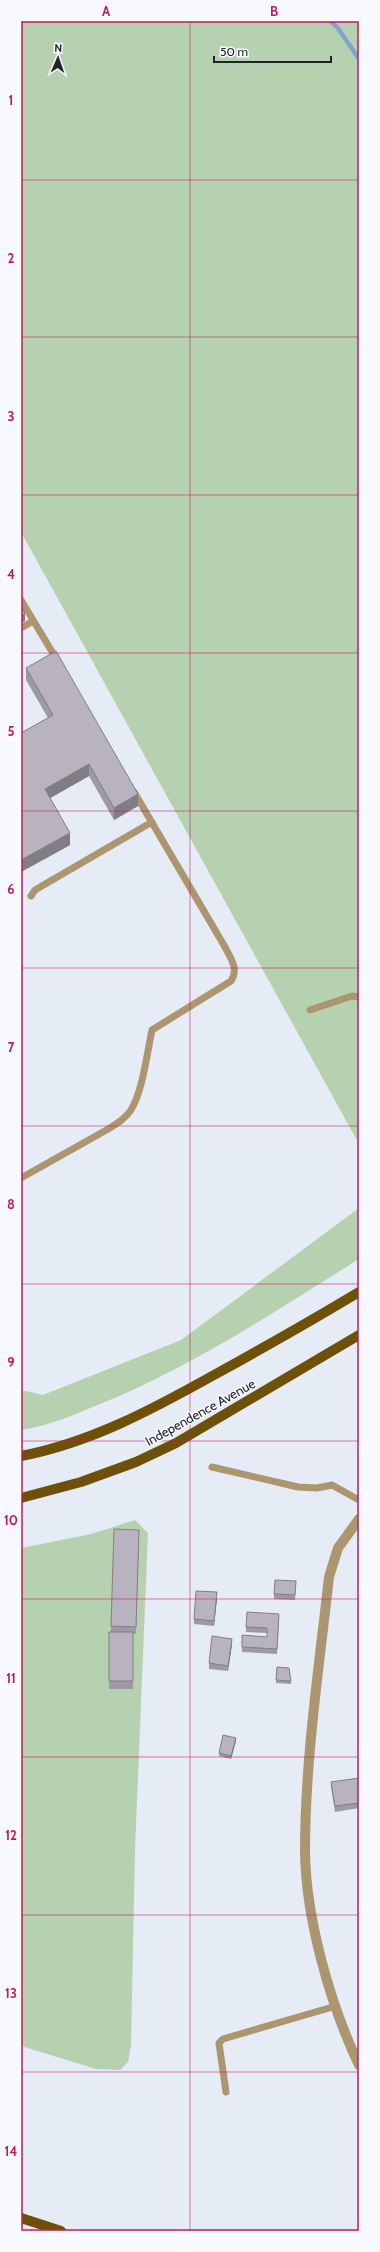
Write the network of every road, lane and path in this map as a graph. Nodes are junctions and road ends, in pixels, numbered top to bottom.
1 (21, 600) edge
2 (33, 621) junction
3 (21, 628) edge
4 (61, 668) edge
5 (128, 782) edge
6 (152, 822) junction
7 (31, 896) dead end
8 (359, 997) edge
9 (310, 1010) dead end
10 (21, 1178) edge
11 (359, 1292) edge
12 (359, 1335) edge
13 (21, 1456) edge
14 (212, 1467) dead end
15 (21, 1498) edge
16 (359, 1500) edge
17 (359, 1519) edge
18 (336, 2006) junction
19 (359, 2065) edge
20 (226, 2092) dead end
21 (21, 2218) edge
22 (61, 2231) edge

1 - 2 lane
2 - 3 lane
2 - 4 lane
5 - 6 lane
6 - 7 lane
6 - 10 lane
8 - 9 lane
11 - 13 main road, Independence Avenue
12 - 15 main road, Independence Avenue
14 - 16 lane
17 - 18 street
18 - 19 street
18 - 20 lane
21 - 22 main road

